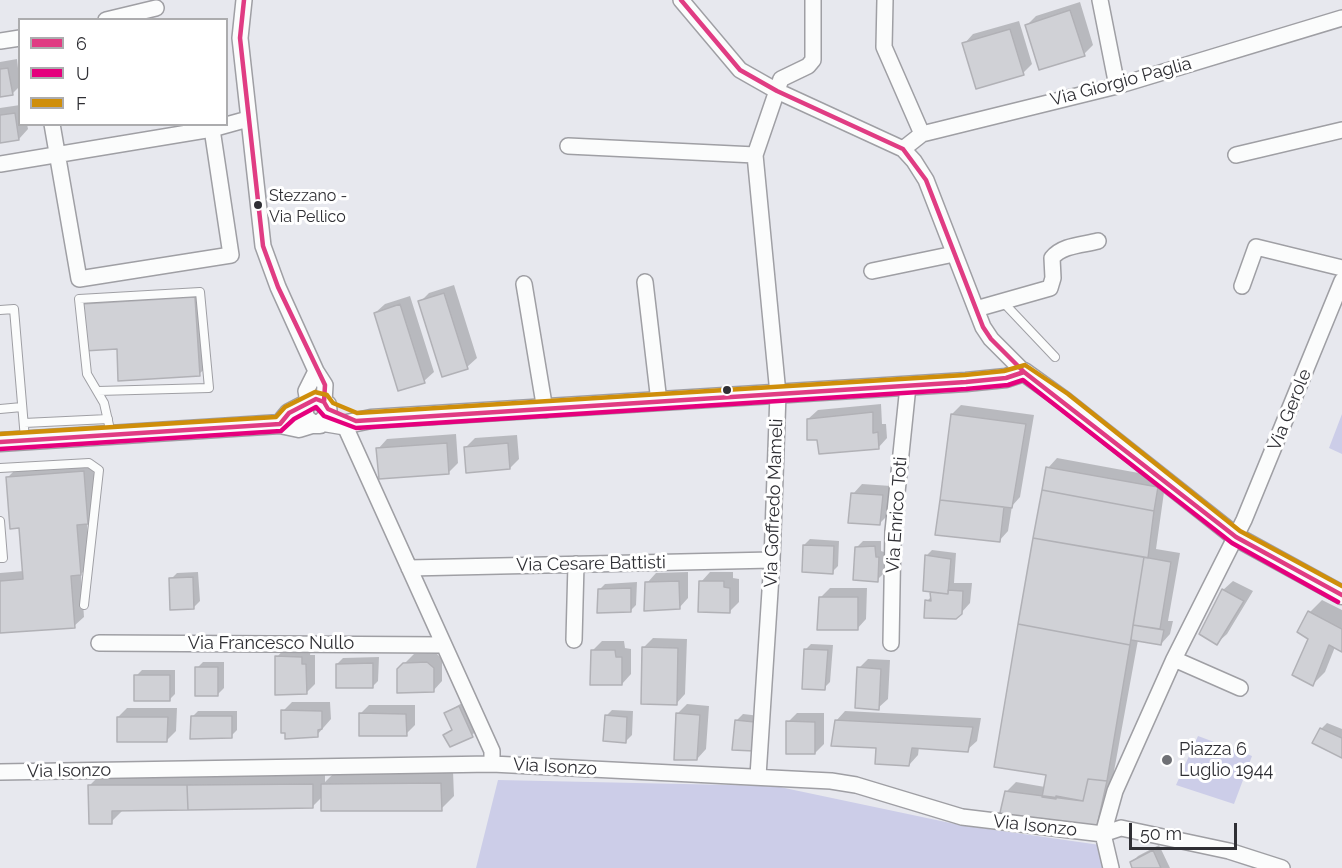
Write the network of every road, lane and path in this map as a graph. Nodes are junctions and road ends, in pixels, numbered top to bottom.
1 (244, 0) edge
2 (681, 0) edge
3 (813, 0) edge
4 (885, 0) edge
5 (1100, 0) edge
6 (156, 8) dead end
7 (114, 18) edge
8 (1342, 18) edge
9 (18, 38) edge
10 (0, 41) edge
11 (1117, 86) junction
12 (777, 91) junction
13 (248, 119) junction
14 (228, 125) edge
15 (52, 126) edge
16 (223, 126) edge
17 (212, 129) junction
18 (1342, 130) edge
19 (922, 134) junction
20 (568, 146) dead end
21 (903, 149) junction
22 (57, 155) junction
23 (754, 155) junction
24 (1236, 155) dead end
25 (0, 164) edge
26 (1098, 241) dead end
27 (954, 254) junction
28 (1342, 268) edge
29 (872, 271) dead end
30 (1342, 281) edge
31 (645, 282) dead end
32 (524, 284) dead end
33 (1242, 286) dead end
34 (1002, 301) junction
35 (976, 309) junction
36 (0, 310) edge
37 (1054, 357) dead end
38 (1024, 372) junction
39 (908, 386) junction
40 (98, 391) junction
41 (778, 394) junction
42 (659, 402) junction
43 (22, 407) junction
44 (0, 409) edge
45 (546, 410) junction
46 (317, 411) junction
47 (350, 422) junction
48 (110, 427) junction
49 (25, 432) junction
50 (0, 442) edge
51 (0, 468) edge
52 (0, 521) edge
53 (1236, 537) junction
54 (0, 558) edge
55 (772, 560) junction
56 (576, 564) junction
57 (409, 568) junction
58 (1342, 595) edge
59 (84, 605) dead end
60 (574, 640) dead end
61 (99, 643) dead end
62 (891, 643) dead end
63 (443, 645) junction
64 (1174, 659) junction
65 (1240, 688) dead end
66 (492, 764) junction
67 (0, 772) edge
68 (758, 776) junction
69 (1103, 834) junction
70 (1111, 868) edge
71 (1282, 868) edge

1 - 13 street
2 - 12 street
3 - 12 street
4 - 19 street
5 - 11 street
6 - 7 street
8 - 11 street, Via Giorgio Paglia
9 - 10 street
11 - 19 street, Via Giorgio Paglia
12 - 21 street
12 - 23 street, Via Goffredo Mameli
13 - 14 street
13 - 46 street
15 - 22 street
16 - 17 street
17 - 22 street
17 - 22 street
18 - 24 street
19 - 21 street, Via Giorgio Paglia
20 - 23 street
21 - 27 street
22 - 25 street
23 - 41 street, Via Goffredo Mameli
26 - 34 street
27 - 29 street
27 - 35 street
28 - 33 street
30 - 53 street, Via Gerole
31 - 42 street
32 - 45 street
34 - 35 street
34 - 37 lane
35 - 38 street
36 - 43 lane
38 - 39 street
38 - 53 street
39 - 41 street
39 - 62 street, Via Enrico Toti
40 - 40 lane
40 - 48 lane
41 - 42 street
41 - 55 street, Via Goffredo Mameli
42 - 45 street
43 - 44 lane
43 - 49 lane
45 - 47 street
46 - 47 street
46 - 48 street
47 - 57 street
48 - 49 street
49 - 50 street
51 - 59 lane
52 - 54 lane
53 - 58 street
53 - 64 street, Via Gerole
55 - 56 street, Via Cesare Battisti
55 - 68 street, Via Goffredo Mameli
56 - 57 street, Via Cesare Battisti
56 - 60 street
57 - 63 street
61 - 63 street, Via Francesco Nullo
63 - 66 street
64 - 65 street
64 - 69 street, Via Gerole
66 - 67 street, Via Isonzo
66 - 68 street, Via Isonzo
68 - 69 street, Via Isonzo
69 - 70 street
69 - 71 street, Via Isonzo

